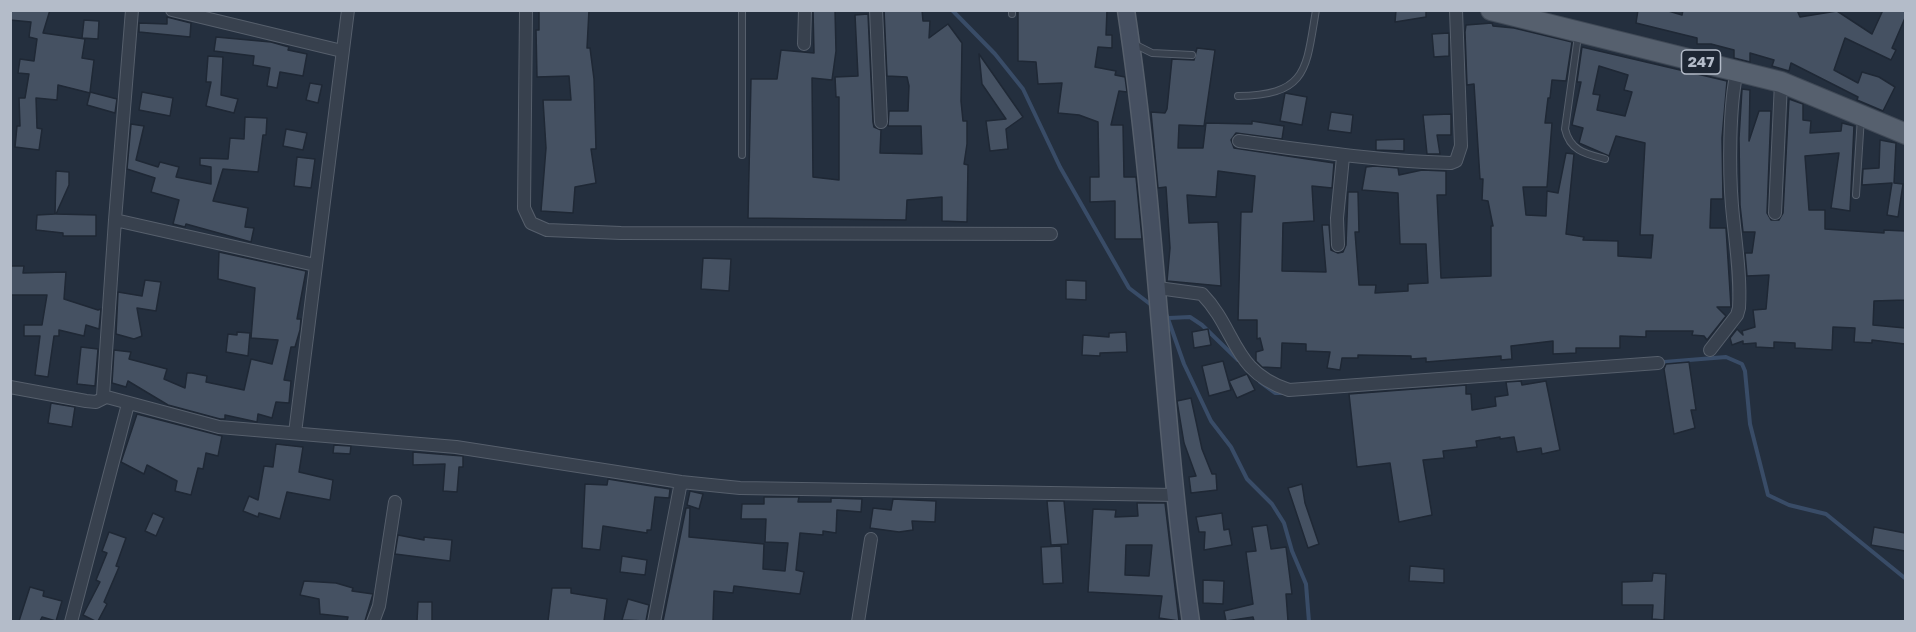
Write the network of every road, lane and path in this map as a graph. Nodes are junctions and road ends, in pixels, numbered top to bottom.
1 (132, 10) edge
2 (172, 10) edge
3 (348, 10) edge
4 (526, 10) edge
5 (742, 10) edge
6 (805, 10) edge
7 (876, 10) edge
8 (1126, 10) edge
9 (1316, 10) edge
10 (1456, 10) edge
11 (1491, 10) edge
12 (1579, 31) junction
13 (1131, 42) junction
14 (804, 44) dead end
15 (342, 51) junction
16 (1192, 55) dead end
17 (1737, 71) junction
18 (1781, 82) junction
19 (1239, 96) dead end
20 (1862, 114) junction
21 (881, 122) dead end
22 (1905, 134) edge
23 (1239, 141) dead end
24 (742, 155) dead end
25 (1343, 157) junction
26 (1605, 159) dead end
27 (1856, 195) dead end
28 (1775, 213) dead end
29 (115, 220) junction
30 (1051, 234) dead end
31 (1338, 245) dead end
32 (315, 265) junction
33 (1158, 288) junction
34 (1710, 350) dead end
35 (1659, 363) dead end
36 (10, 387) edge
37 (104, 398) junction
38 (128, 404) junction
39 (295, 433) junction
40 (681, 482) junction
41 (1175, 495) junction
42 (394, 502) dead end
43 (871, 539) dead end
44 (71, 621) edge
45 (373, 621) edge
46 (654, 621) edge
47 (858, 621) edge
48 (1191, 621) edge

1 - 29 street
2 - 15 street
3 - 15 street
4 - 30 street
5 - 24 lane
6 - 14 street
7 - 21 street
8 - 13 street
9 - 19 lane
10 - 25 street
11 - 12 main road, 247
12 - 17 main road, 247
12 - 26 lane
13 - 16 lane
13 - 33 street
15 - 32 street
17 - 18 main road, 247
17 - 34 street
18 - 20 main road, 247
18 - 28 street
20 - 22 main road, 247
20 - 27 lane
23 - 25 street
25 - 31 street
29 - 32 street
29 - 37 street
32 - 39 street
33 - 35 street
33 - 41 street
36 - 37 street
37 - 38 street
38 - 39 street
38 - 44 street
39 - 40 street
40 - 41 street
40 - 46 street
41 - 48 street
42 - 45 street
43 - 47 street

